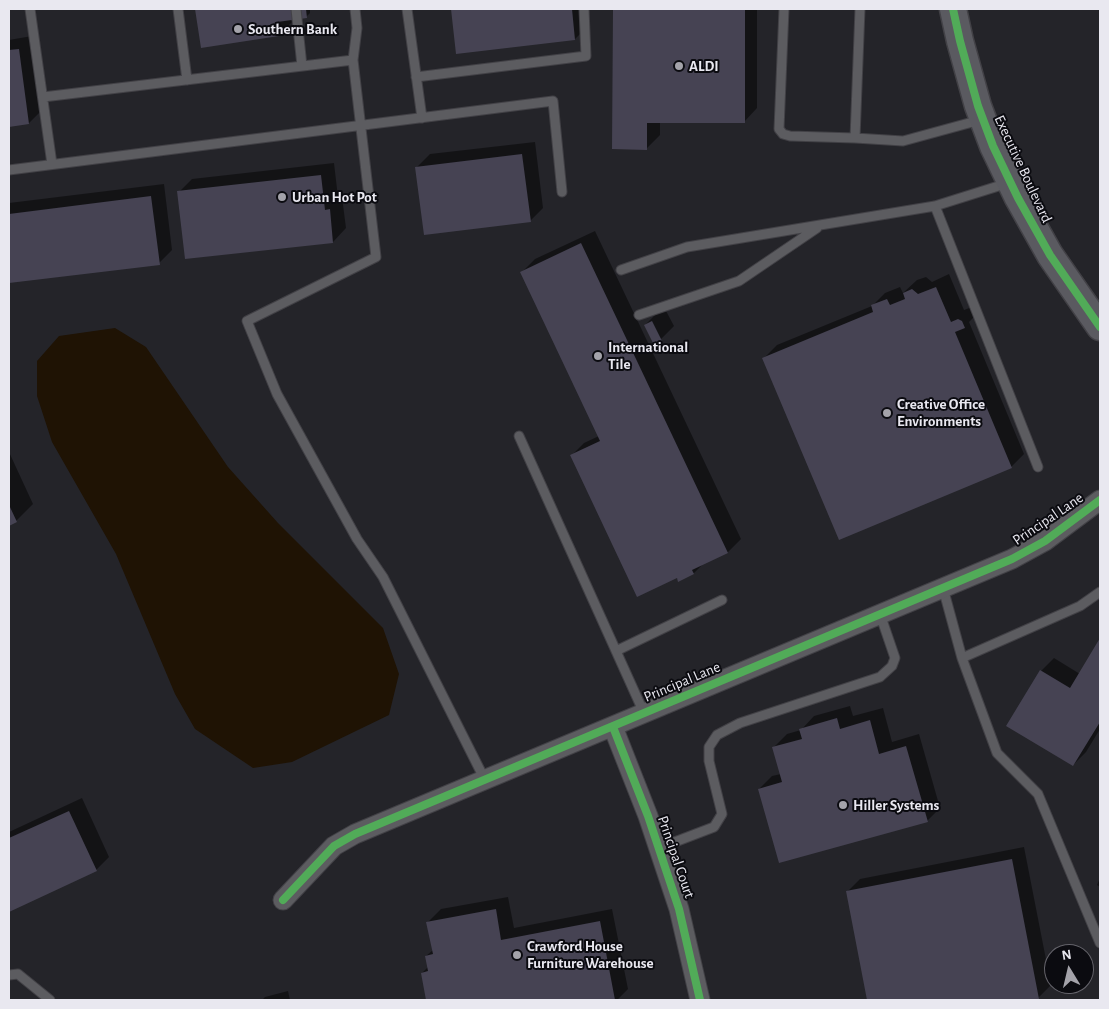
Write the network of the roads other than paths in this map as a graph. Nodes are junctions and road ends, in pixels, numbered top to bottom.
1 (30, 9) edge
2 (178, 9) edge
3 (296, 9) edge
4 (355, 9) edge
5 (407, 9) edge
6 (584, 9) edge
7 (784, 9) edge
8 (860, 9) edge
9 (953, 9) edge
10 (353, 60) junction
11 (302, 66) junction
12 (416, 76) junction
13 (187, 80) junction
14 (43, 97) junction
15 (422, 118) junction
16 (983, 120) junction
17 (360, 126) junction
18 (855, 138) junction
19 (52, 164) junction
20 (9, 170) edge
21 (1011, 182) junction
22 (562, 192) dead end
23 (934, 206) junction
24 (818, 227) junction
25 (621, 270) dead end
26 (639, 315) dead end
27 (1100, 327) edge
28 (518, 436) dead end
29 (1038, 467) dead end
30 (1100, 500) edge
31 (944, 588) junction
32 (1100, 592) edge
33 (722, 600) dead end
34 (880, 614) junction
35 (616, 651) junction
36 (962, 658) junction
37 (644, 713) junction
38 (613, 727) junction
39 (485, 780) junction
40 (659, 848) junction
41 (283, 900) dead end
42 (1100, 942) edge
43 (9, 975) edge
44 (50, 1000) edge
45 (700, 1000) edge

1 - 14 lane
2 - 13 lane
3 - 11 lane
4 - 10 lane
5 - 12 lane
6 - 12 lane
7 - 18 lane
8 - 18 lane
9 - 16 street, Executive Boulevard
10 - 11 lane
10 - 17 lane
11 - 13 lane
12 - 15 lane
13 - 14 lane
14 - 19 lane
15 - 17 lane
15 - 22 lane
16 - 18 lane
16 - 21 street, Executive Boulevard
17 - 19 lane
17 - 39 lane
19 - 20 lane
21 - 23 lane
21 - 27 street, Executive Boulevard
23 - 24 lane
23 - 29 lane
24 - 25 lane
24 - 26 lane
28 - 35 lane
30 - 31 street, Principal Lane
31 - 34 street, Principal Lane
31 - 36 lane
32 - 36 lane
33 - 35 lane
34 - 37 street, Principal Lane
34 - 40 lane
35 - 37 lane
36 - 42 lane
37 - 38 street, Principal Lane
38 - 39 street, Principal Lane
38 - 40 street, Principal Court
39 - 41 street, Principal Lane
40 - 45 street, Principal Court
43 - 44 lane

